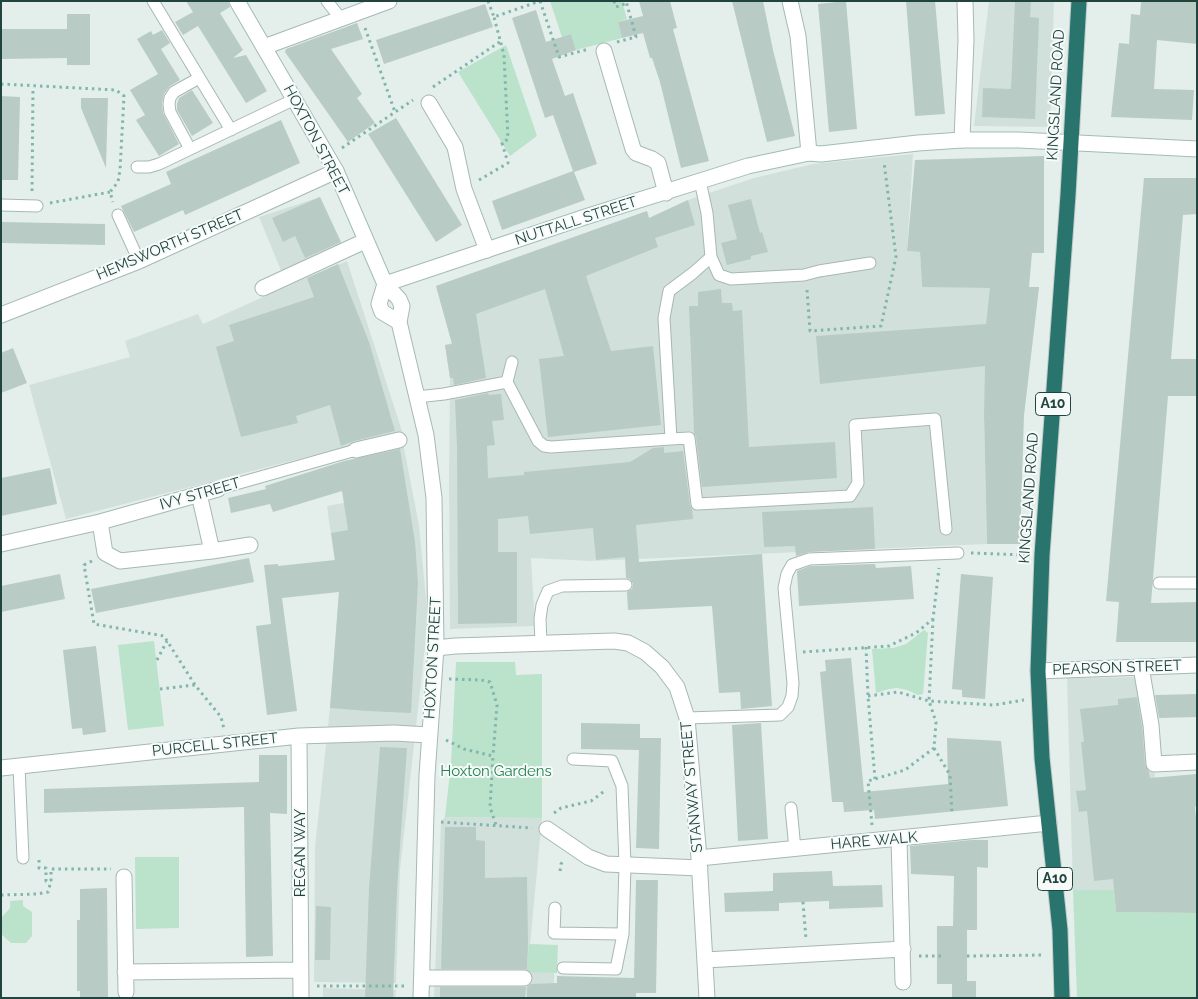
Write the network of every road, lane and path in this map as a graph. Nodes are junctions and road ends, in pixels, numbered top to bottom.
1 (168, 1) edge
2 (237, 1) edge
3 (327, 1) edge
4 (389, 1) edge
5 (488, 1) edge
6 (540, 1) edge
7 (614, 1) edge
8 (790, 1) edge
9 (965, 1) edge
10 (1079, 1) edge
11 (627, 2) edge
12 (155, 4) edge
13 (360, 12) junction
14 (494, 18) junction
15 (341, 20) junction
16 (264, 47) junction
17 (603, 48) junction
18 (199, 78) junction
19 (1, 84) edge
20 (33, 86) junction
21 (295, 99) junction
22 (429, 103) dead end
23 (395, 112) dead end
24 (231, 130) junction
25 (962, 140) junction
26 (1071, 143) junction
27 (882, 147) junction
28 (1197, 148) edge
29 (190, 149) junction
30 (809, 153) junction
31 (137, 167) dead end
32 (336, 171) junction
33 (700, 182) junction
34 (464, 189) junction
35 (110, 192) junction
36 (666, 193) junction
37 (1, 205) edge
38 (35, 206) junction
39 (118, 215) joint
40 (365, 241) junction
41 (487, 250) junction
42 (711, 257) junction
43 (139, 261) junction
44 (870, 263) dead end
45 (385, 284) junction
46 (800, 287) dead end
47 (263, 288) dead end
48 (1, 315) edge
49 (512, 362) dead end
50 (507, 382) junction
51 (417, 397) junction
52 (671, 439) junction
53 (399, 440) dead end
54 (356, 450) joint
55 (218, 489) joint
56 (199, 494) junction
57 (100, 522) junction
58 (946, 529) dead end
59 (1, 544) edge
60 (250, 545) dead end
61 (212, 551) junction
62 (106, 553) junction
63 (958, 553) joint
64 (941, 554) junction
65 (1042, 555) junction
66 (1159, 583) dead end
67 (1197, 584) edge
68 (626, 586) dead end
69 (933, 618) junction
70 (167, 640) junction
71 (541, 643) junction
72 (866, 647) junction
73 (436, 648) junction
74 (790, 653) junction
75 (156, 660) dead end
76 (1197, 665) edge
77 (1141, 667) junction
78 (1038, 671) junction
79 (434, 679) junction
80 (195, 685) junction
81 (160, 689) dead end
82 (868, 696) junction
83 (1038, 698) junction
84 (930, 701) junction
85 (687, 718) junction
86 (429, 735) junction
87 (299, 736) junction
88 (229, 744) junction
89 (934, 748) junction
90 (493, 756) junction
91 (573, 759) dead end
92 (1197, 762) edge
93 (19, 766) junction
94 (1, 768) edge
95 (619, 779) junction
96 (875, 779) junction
97 (792, 808) dead end
98 (426, 821) junction
99 (1048, 824) junction
100 (496, 825) junction
101 (547, 829) junction
102 (953, 833) junction
103 (899, 839) junction
104 (874, 840) junction
105 (794, 849) junction
106 (23, 858) dead end
107 (699, 863) junction
108 (625, 865) junction
109 (46, 870) dead end
110 (124, 878) joint
111 (51, 881) junction
112 (1, 895) edge
113 (803, 902) dead end
114 (555, 908) dead end
115 (623, 934) junction
116 (903, 953) junction
117 (807, 954) junction
118 (1061, 955) junction
119 (942, 956) dead end
120 (967, 956) dead end
121 (705, 960) junction
122 (563, 968) dead end
123 (301, 970) junction
124 (126, 972) junction
125 (524, 978) dead end
126 (903, 982) dead end
127 (422, 987) edge
128 (126, 992) dead end
129 (301, 992) edge
130 (707, 998) edge
131 (1062, 998) edge

1 - 12 lane
2 - 16 street, HOXTON STREET
3 - 15 lane
4 - 13 street
5 - 14 path
6 - 14 path
6 - 17 path
7 - 11 path
8 - 30 street
9 - 25 street
10 - 26 highway, KINGSLAND ROAD / A10
11 - 17 path
12 - 18 lane
13 - 15 street
13 - 23 path
14 - 34 path
15 - 16 street
16 - 21 street, HOXTON STREET
17 - 36 street
18 - 24 lane
18 - 29 lane
19 - 20 path
20 - 35 path
20 - 38 path
21 - 24 lane
21 - 32 street, HOXTON STREET
22 - 34 street
24 - 29 lane
25 - 26 street, NUTTALL STREET
25 - 27 street, NUTTALL STREET
26 - 28 street, NUTTALL STREET
26 - 65 highway, KINGSLAND ROAD / A10
27 - 30 street, NUTTALL STREET
27 - 46 path
29 - 31 lane
30 - 33 street, NUTTALL STREET
32 - 40 street, HOXTON STREET
32 - 43 street, HEMSWORTH STREET
33 - 36 street, NUTTALL STREET
33 - 42 lane
34 - 41 street
35 - 38 path
35 - 39 path
36 - 41 street, NUTTALL STREET
37 - 38 lane
39 - 43 lane
40 - 45 street, HOXTON STREET
40 - 47 street
41 - 45 street, NUTTALL STREET
42 - 44 lane
42 - 52 lane
43 - 48 street, HEMSWORTH STREET
45 - 51 street, HOXTON STREET
49 - 50 lane
50 - 51 lane
50 - 52 lane
51 - 73 street, HOXTON STREET
52 - 58 lane
53 - 54 street, IVY STREET
54 - 55 lane, IVY STREET
55 - 56 street, IVY STREET
56 - 57 street, IVY STREET
56 - 61 street
57 - 59 street, IVY STREET
57 - 62 street
60 - 61 street
61 - 62 street
62 - 70 path
63 - 64 lane
63 - 65 path
64 - 69 path
64 - 74 lane
65 - 78 highway, KINGSLAND ROAD / A10
66 - 67 lane
68 - 71 lane
69 - 72 path
69 - 84 path
70 - 75 path
70 - 80 path
71 - 73 street, STANWAY STREET
71 - 85 street, STANWAY STREET
72 - 74 path
72 - 82 path
73 - 79 street, HOXTON STREET
74 - 85 lane
76 - 77 street, PEARSON STREET
77 - 78 street, PEARSON STREET
77 - 92 street
78 - 83 highway, KINGSLAND ROAD / A10
79 - 86 street, HOXTON STREET
79 - 90 path
80 - 81 path
80 - 88 path
82 - 84 path
82 - 96 path
83 - 84 path
83 - 99 highway, KINGSLAND ROAD / A10
84 - 89 path
85 - 107 street, STANWAY STREET
86 - 87 street, PURCELL STREET
86 - 90 path
86 - 98 street, HOXTON STREET
87 - 88 street, PURCELL STREET
87 - 123 street, REGAN WAY
88 - 93 street, PURCELL STREET
89 - 96 path
89 - 102 path
90 - 100 path
91 - 95 lane
93 - 94 street, PURCELL STREET
93 - 106 lane
95 - 101 path
95 - 108 lane
96 - 104 path
97 - 105 lane
98 - 100 path
98 - 127 street, HOXTON STREET
99 - 102 street, HARE WALK
99 - 118 highway, KINGSLAND ROAD / A10
100 - 101 path
101 - 108 street, HARE WALK
102 - 103 street, HARE WALK
103 - 104 street, HARE WALK
103 - 116 street
104 - 105 street, HARE WALK
105 - 107 street, HARE WALK
107 - 108 street, HARE WALK
107 - 121 street, STANWAY STREET
108 - 115 lane
109 - 111 path
110 - 111 path
110 - 124 street
111 - 112 path
113 - 117 path
114 - 115 lane
115 - 122 lane
116 - 117 street
116 - 119 path
116 - 126 street
117 - 121 street
118 - 120 path
118 - 131 highway, KINGSLAND ROAD / A10
121 - 130 street, STANWAY STREET
123 - 124 street
123 - 129 street, REGAN WAY
124 - 128 street
125 - 127 street
127 - 129 path

